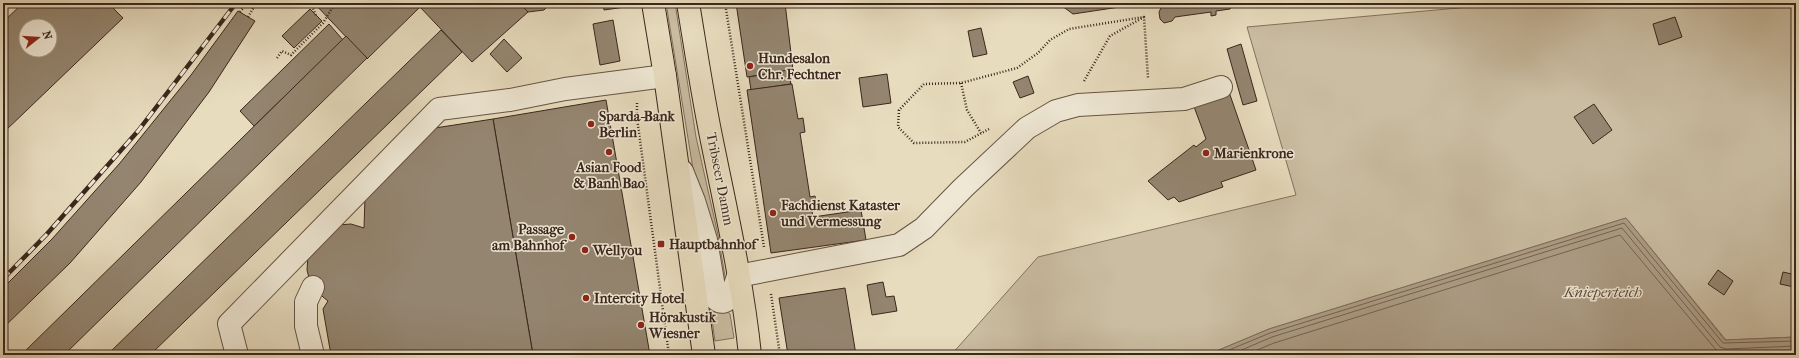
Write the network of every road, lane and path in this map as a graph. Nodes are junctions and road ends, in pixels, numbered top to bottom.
1 (247, 3) edge
2 (311, 3) edge
3 (653, 3) edge
4 (688, 3) edge
5 (725, 3) edge
6 (334, 5) dead end
7 (254, 7) dead end
8 (240, 12) dead end
9 (316, 16) dead end
10 (248, 17) dead end
11 (1144, 17) junction
12 (278, 58) dead end
13 (665, 76) junction
14 (638, 80) junction
15 (961, 83) junction
16 (1079, 84) dead end
17 (1221, 87) dead end
18 (1150, 100) junction
19 (994, 127) dead end
20 (981, 133) junction
21 (675, 151) junction
22 (768, 270) junction
23 (738, 276) junction
24 (313, 287) dead end
25 (237, 355) edge
26 (313, 355) edge
27 (669, 355) edge
28 (704, 355) edge
29 (750, 355) edge
30 (780, 355) edge

1 - 8 path
2 - 9 path
3 - 13 main road
4 - 23 main road, Tribseer Damm
5 - 22 path
6 - 12 path
7 - 10 path
11 - 15 path
11 - 16 path
11 - 18 path
13 - 14 lane
13 - 21 main road
14 - 25 lane
14 - 27 path
15 - 20 path
15 - 20 path
17 - 18 lane
18 - 22 lane
19 - 20 path
21 - 23 lane
21 - 28 main road
22 - 23 lane
22 - 30 path
23 - 29 main road, Tribseer Damm
24 - 26 lane

